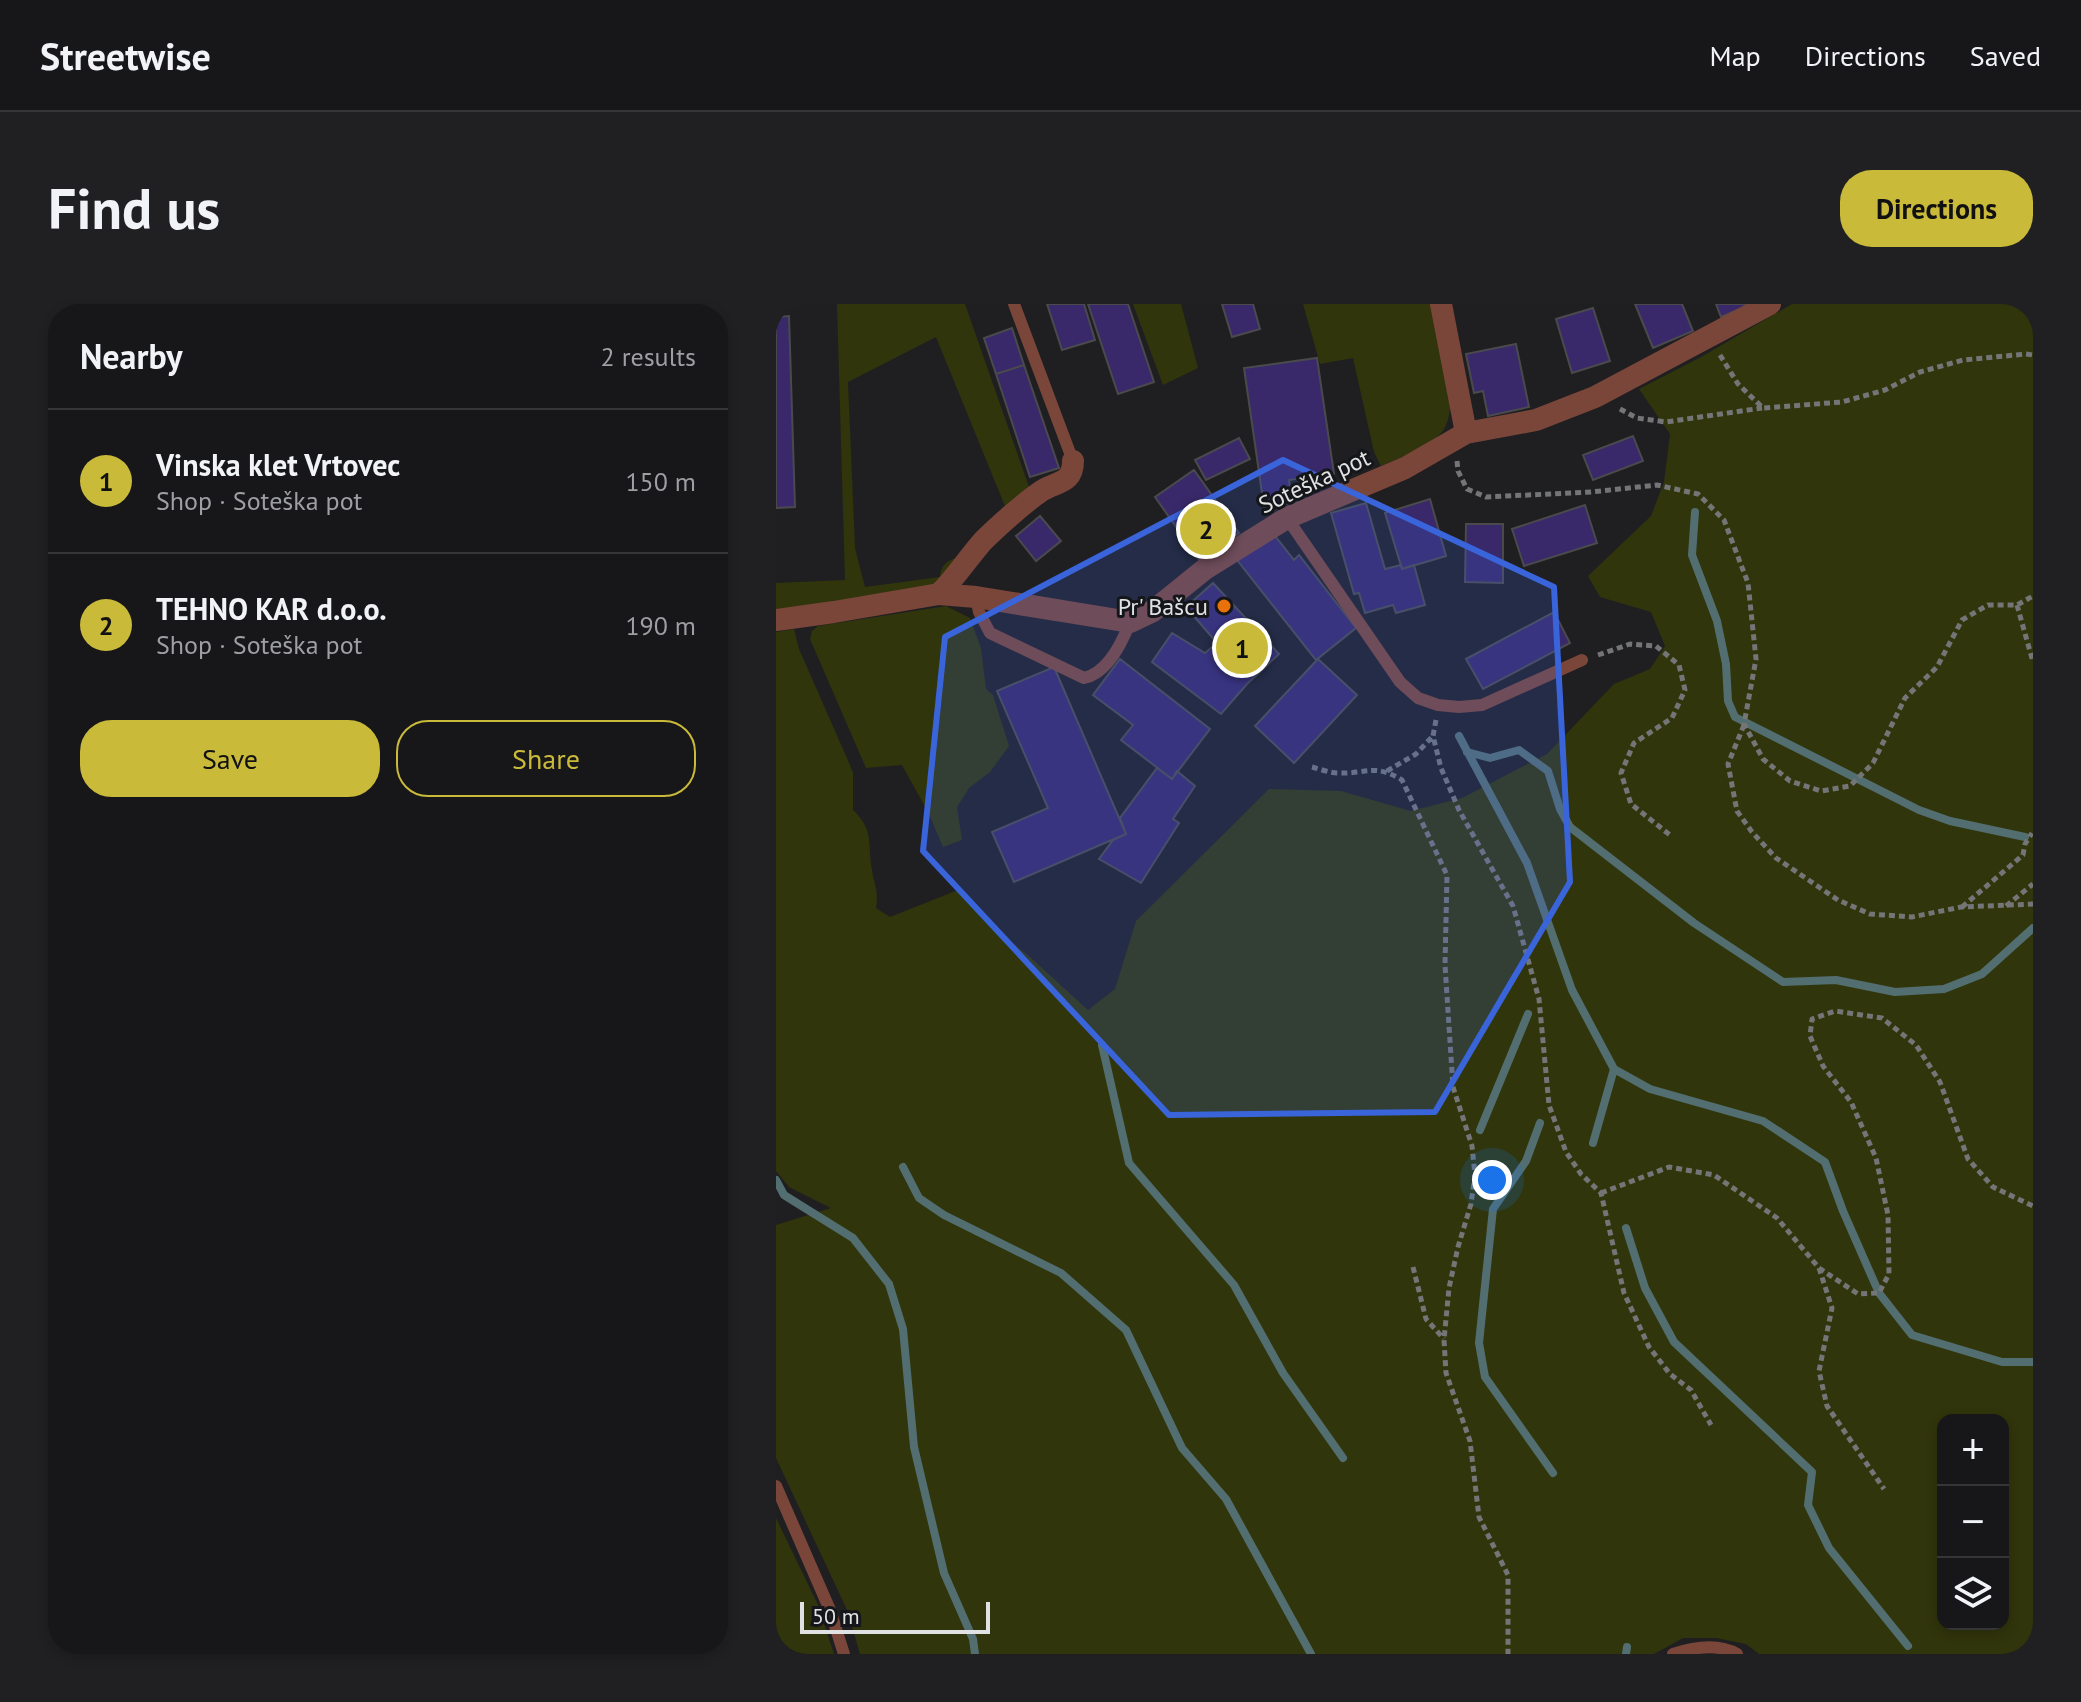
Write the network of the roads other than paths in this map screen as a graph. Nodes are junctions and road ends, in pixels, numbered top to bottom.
1 (1014, 304) edge
2 (1441, 304) edge
3 (1770, 304) edge
4 (1460, 437) junction
5 (1073, 461) joint
6 (1287, 518) junction
7 (939, 594) junction
8 (976, 597) junction
9 (776, 620) edge
10 (1130, 622) junction
11 (1582, 660) road end
12 (776, 1486) edge
13 (844, 1654) edge
14 (1673, 1654) edge
15 (1737, 1654) edge

1 - 5 lane
2 - 4 street
3 - 4 street, Soteška pot
4 - 6 street, Soteška pot
5 - 7 street
6 - 10 street, Soteška pot
6 - 11 lane
7 - 8 street
7 - 9 street
8 - 10 street
8 - 10 lane
12 - 13 lane
14 - 15 lane

